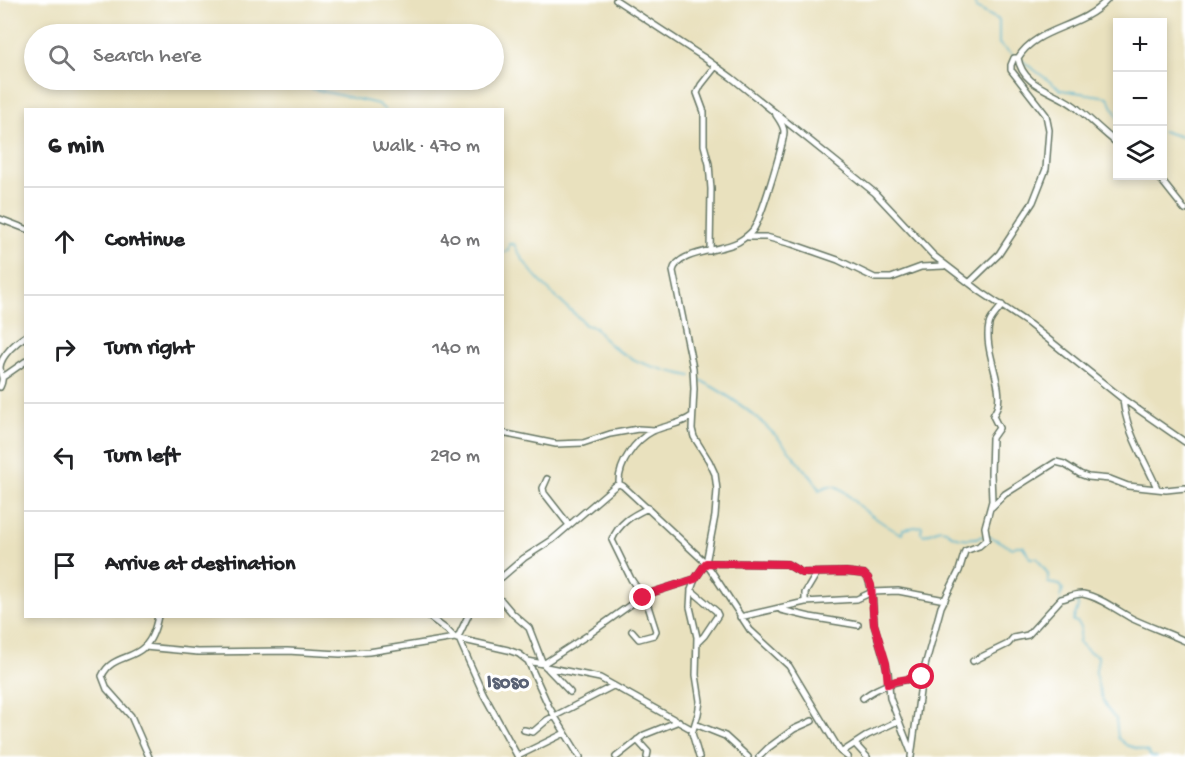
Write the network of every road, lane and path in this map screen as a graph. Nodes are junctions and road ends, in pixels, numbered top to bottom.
1 (615, 0) edge
2 (1107, 0) edge
3 (1018, 58) junction
4 (716, 66) junction
5 (776, 115) junction
6 (1113, 140) edge
7 (1161, 180) edge
8 (1185, 210) edge
9 (0, 219) edge
10 (24, 228) edge
11 (742, 240) junction
12 (710, 251) junction
13 (946, 266) junction
14 (969, 283) junction
15 (1002, 305) junction
16 (24, 337) edge
17 (24, 362) edge
18 (3, 377) junction
19 (0, 387) edge
20 (1123, 399) junction
21 (692, 416) junction
22 (655, 430) junction
23 (504, 433) edge
24 (1185, 442) edge
25 (547, 479) dead end
26 (619, 484) junction
27 (1157, 488) junction
28 (1185, 488) edge
29 (648, 508) junction
30 (991, 508) junction
31 (569, 525) junction
32 (706, 563) junction
33 (817, 573) junction
34 (504, 575) edge
35 (695, 579) junction
36 (691, 590) junction
37 (872, 592) junction
38 (643, 598) junction
39 (945, 600) junction
40 (805, 602) junction
41 (504, 603) edge
42 (777, 609) junction
43 (740, 617) junction
44 (157, 618) edge
45 (431, 618) edge
46 (467, 618) edge
47 (858, 625) dead end
48 (632, 631) dead end
49 (457, 639) junction
50 (1185, 641) edge
51 (697, 643) junction
52 (145, 646) junction
53 (528, 661) junction
54 (973, 661) dead end
55 (545, 666) junction
56 (922, 677) junction
57 (888, 684) junction
58 (613, 686) junction
59 (570, 692) dead end
60 (864, 698) dead end
61 (555, 717) junction
62 (679, 721) junction
63 (812, 721) dead end
64 (898, 721) junction
65 (694, 727) junction
66 (524, 730) dead end
67 (565, 733) junction
68 (637, 740) junction
69 (855, 744) junction
70 (911, 755) edge
71 (518, 756) edge
72 (846, 756) edge
73 (148, 757) edge
74 (580, 757) edge
75 (618, 757) edge
76 (646, 757) edge
77 (699, 757) edge
78 (748, 757) edge
79 (759, 757) edge
80 (867, 757) edge

1 - 4 street
2 - 3 street
3 - 6 street
3 - 14 street
4 - 5 street
4 - 12 street
5 - 11 street
5 - 13 street
7 - 8 street
9 - 10 street
11 - 12 street
11 - 13 street
12 - 21 street
13 - 14 street
14 - 15 street
15 - 20 street
15 - 30 street
16 - 18 street
17 - 18 street
18 - 19 street
20 - 24 street
20 - 27 street
21 - 22 street
21 - 32 street
22 - 23 street
22 - 26 street
25 - 31 street
26 - 29 street
26 - 31 street
27 - 28 street
27 - 30 street
29 - 32 street
29 - 38 street
30 - 39 street
31 - 34 street
32 - 33 street
32 - 35 street
32 - 43 street
33 - 37 street
33 - 40 street
35 - 36 street
35 - 38 street
36 - 51 street
36 - 51 street
37 - 39 street
37 - 40 street
37 - 57 street
38 - 48 street
38 - 55 street
39 - 56 street
40 - 42 street
41 - 55 street
42 - 43 street
42 - 47 street
43 - 72 street
44 - 52 street
45 - 49 street
46 - 49 street
49 - 52 street
49 - 53 street
49 - 71 street
50 - 54 street
51 - 65 street
52 - 73 street
53 - 55 street
53 - 61 street
55 - 58 street
55 - 59 street
56 - 57 street
56 - 70 street
57 - 60 street
57 - 64 street
58 - 61 street
58 - 62 street
61 - 66 street
61 - 67 street
62 - 65 street
62 - 68 street
63 - 79 street
64 - 69 street
64 - 70 street
65 - 77 street
65 - 78 street
67 - 71 street
67 - 74 street
68 - 75 street
68 - 76 street
69 - 72 street
69 - 80 street

